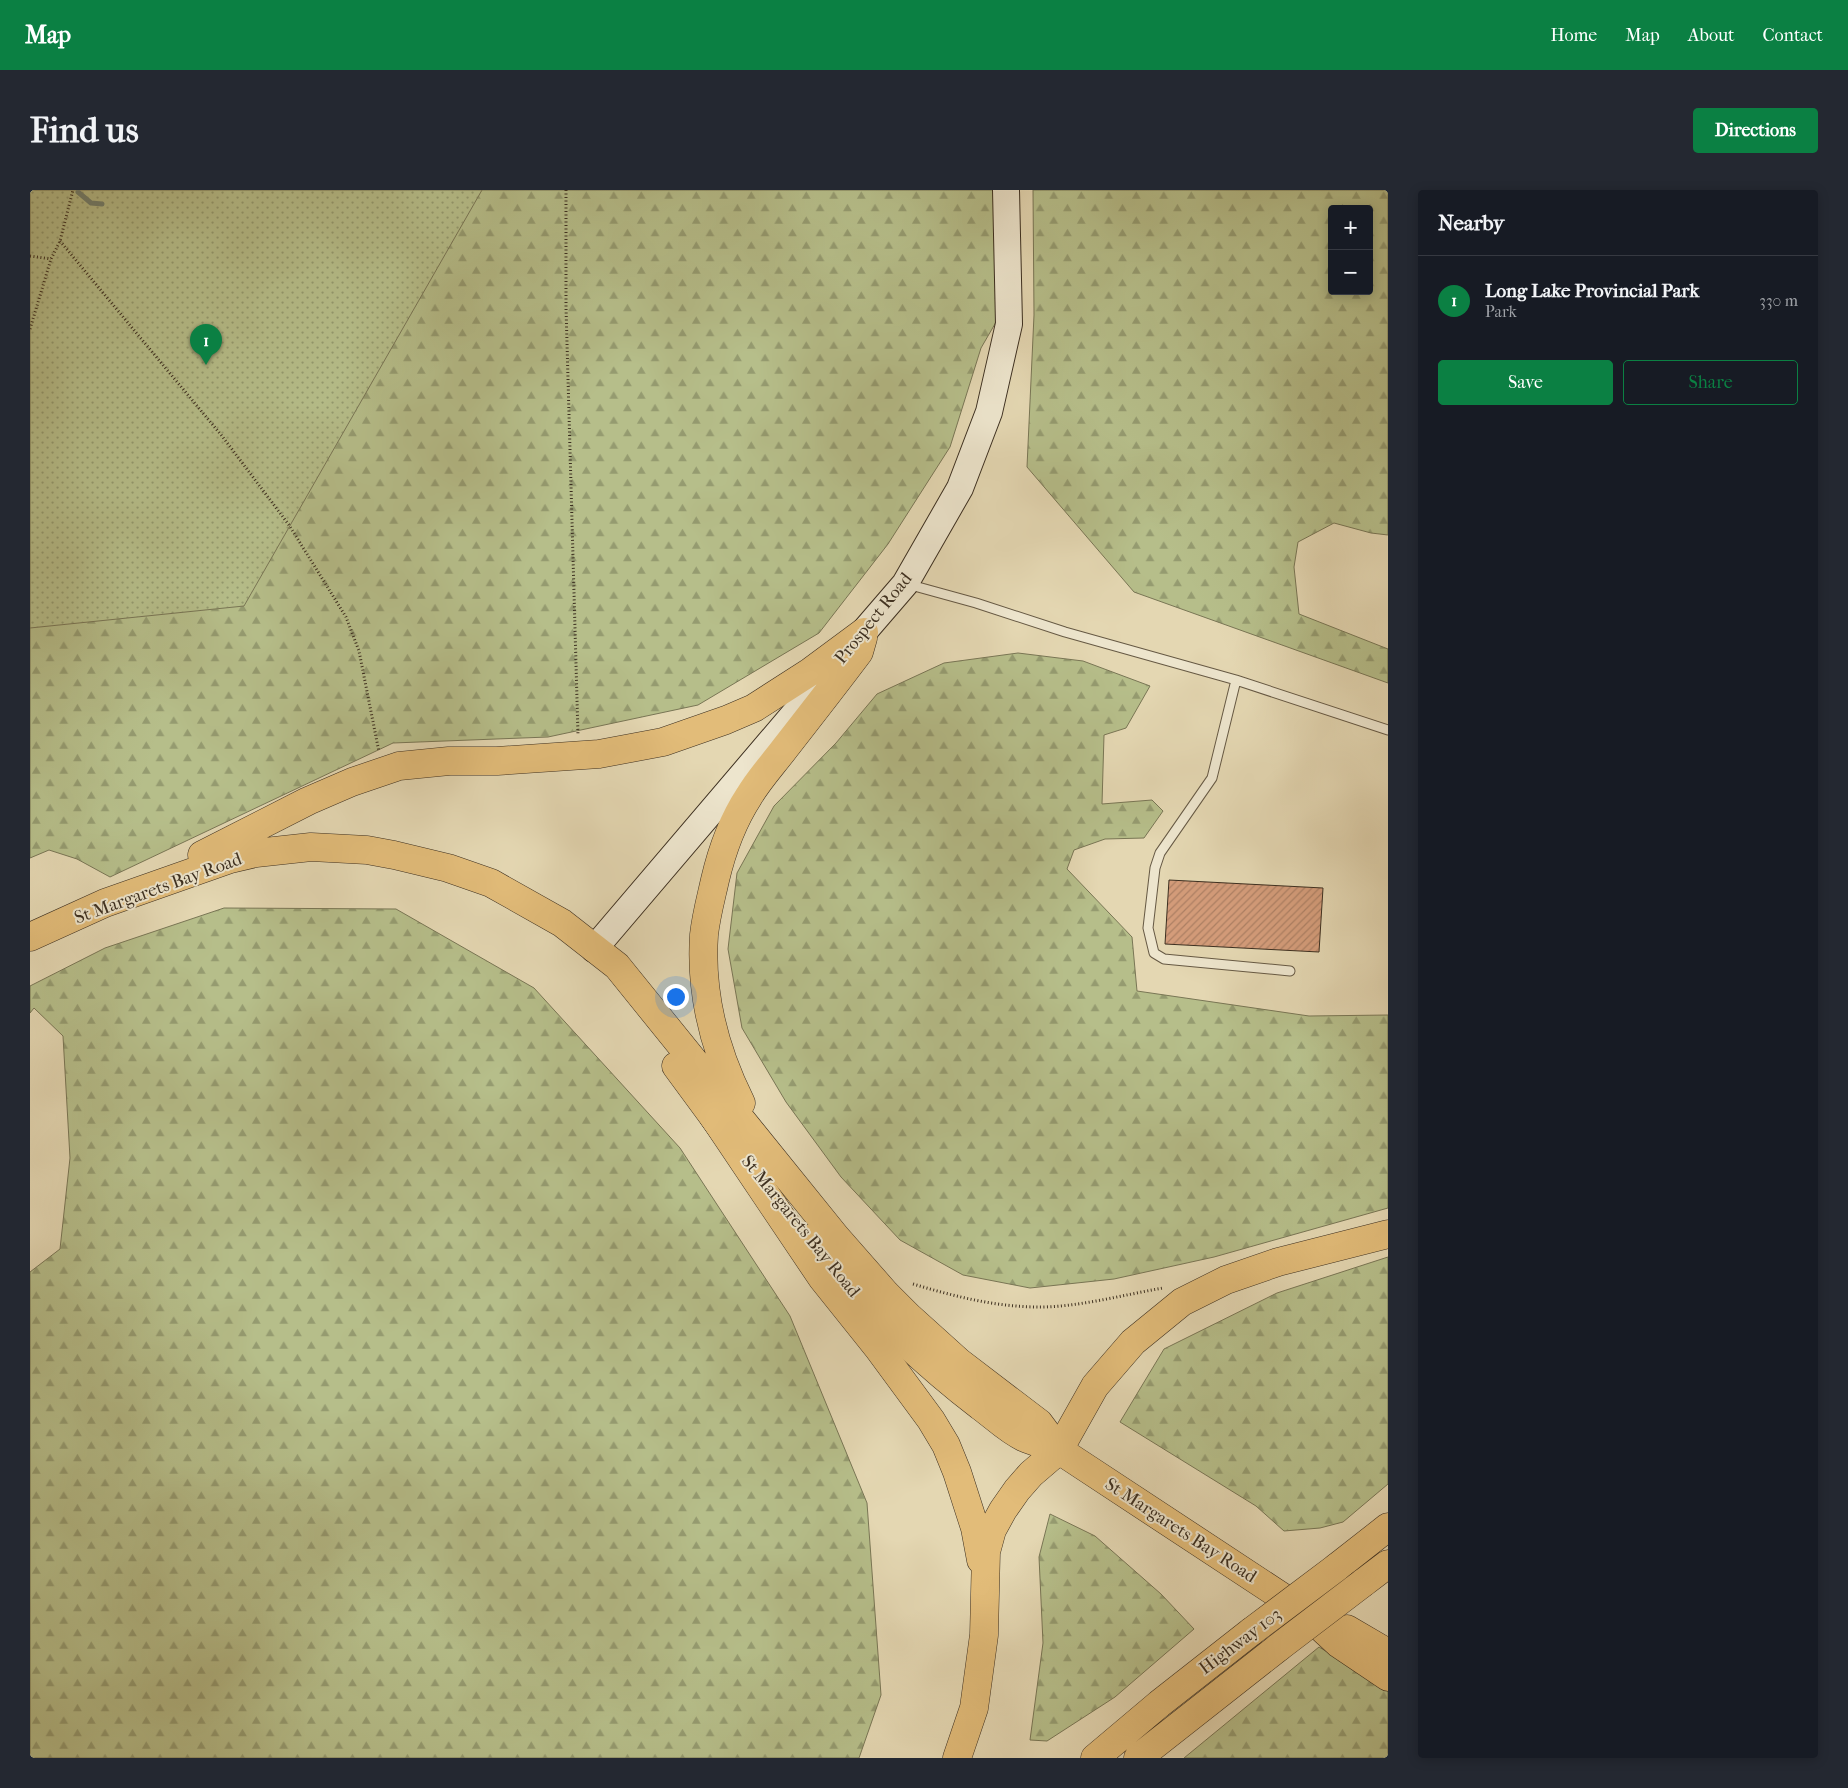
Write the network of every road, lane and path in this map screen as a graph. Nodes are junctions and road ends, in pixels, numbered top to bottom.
1 (73, 190) edge
2 (566, 190) edge
3 (1006, 190) edge
4 (60, 241) junction
5 (30, 256) edge
6 (51, 259) junction
7 (30, 329) edge
8 (905, 584) junction
9 (864, 632) junction
10 (1236, 680) junction
11 (1388, 730) edge
12 (578, 755) junction
13 (383, 772) junction
14 (105, 903) junction
15 (30, 937) edge
16 (594, 948) junction
17 (1290, 971) dead end
18 (713, 1116) junction
19 (773, 1157) junction
20 (1388, 1234) edge
21 (913, 1284) dead end
22 (1163, 1288) dead end
23 (1060, 1450) junction
24 (1388, 1527) edge
25 (1388, 1564) edge
26 (986, 1586) junction
27 (1302, 1610) junction
28 (1388, 1653) edge
29 (1388, 1677) edge
30 (957, 1758) edge
31 (1094, 1758) edge
32 (1138, 1758) edge

1 - 4 path
2 - 12 path
3 - 8 main road, Prospect Road
4 - 6 path
4 - 13 path
5 - 6 path
6 - 7 path
8 - 9 main road, Prospect Road
8 - 10 lane
9 - 12 main road
9 - 16 main road, Prospect Road
9 - 19 main road
10 - 11 lane
10 - 17 lane
12 - 13 main road
13 - 14 main road
14 - 15 main road, St Margarets Bay Road
14 - 16 main road, St Margarets Bay Road
16 - 18 main road, St Margarets Bay Road
16 - 19 main road, St Margarets Bay Road
18 - 23 main road, St Margarets Bay Road
18 - 26 main road
19 - 23 main road, St Margarets Bay Road
20 - 23 main road
21 - 22 path
23 - 26 main road
23 - 27 main road, St Margarets Bay Road
24 - 31 main road, Highway 103, bridge
25 - 32 main road, Highway 103, bridge
26 - 30 main road
27 - 28 main road, St Margarets Bay Road
27 - 29 main road, St Margarets Bay Road

